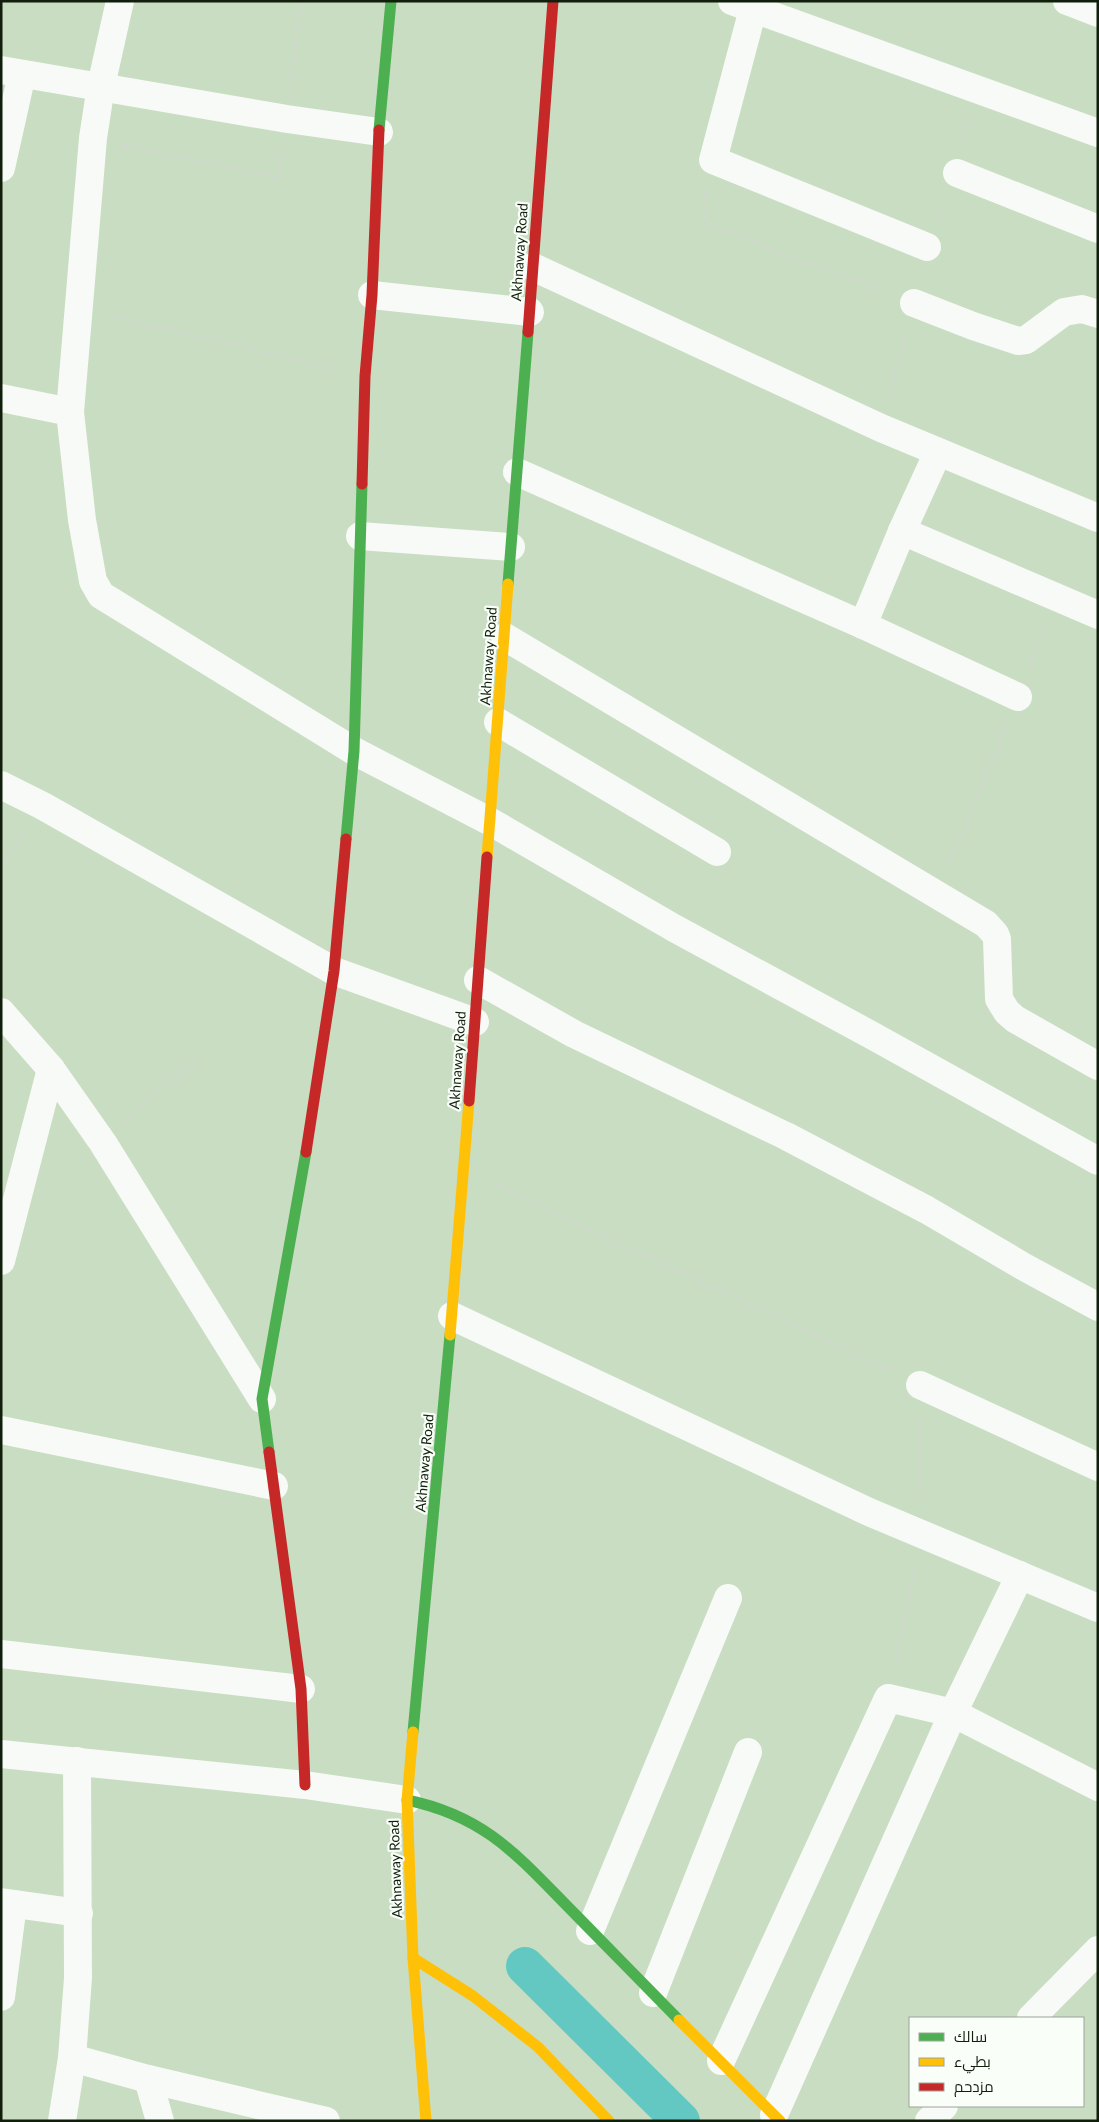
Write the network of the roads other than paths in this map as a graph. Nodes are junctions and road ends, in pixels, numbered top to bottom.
1 (120, 1) edge
2 (391, 1) edge
3 (553, 1) edge
4 (1067, 1) edge
5 (743, 5) edge
6 (1098, 13) edge
7 (11, 72) edge
8 (101, 86) junction
9 (379, 132) junction
10 (1098, 133) edge
11 (1, 168) edge
12 (957, 174) dead end
13 (1098, 229) edge
14 (928, 247) dead end
15 (533, 267) junction
16 (372, 296) junction
17 (914, 303) road end
18 (530, 312) junction
19 (1098, 314) edge
20 (1, 398) edge
21 (70, 412) junction
22 (938, 452) junction
23 (518, 472) junction
24 (1098, 518) edge
25 (902, 531) junction
26 (360, 536) junction
27 (512, 547) junction
28 (1098, 615) edge
29 (863, 624) junction
30 (505, 637) junction
31 (1018, 697) road end
32 (498, 722) junction
33 (354, 752) junction
34 (1, 785) edge
35 (491, 822) junction
36 (717, 852) dead end
37 (334, 971) junction
38 (478, 980) junction
39 (1, 1012) edge
40 (475, 1022) junction
41 (1098, 1066) edge
42 (51, 1069) junction
43 (1098, 1160) edge
44 (1, 1261) edge
45 (1098, 1307) edge
46 (452, 1316) junction
47 (920, 1385) road end
48 (262, 1399) junction
49 (1, 1430) edge
50 (1098, 1467) edge
51 (274, 1486) junction
52 (1020, 1575) junction
53 (728, 1598) dead end
54 (1098, 1608) edge
55 (2, 1658) edge
56 (301, 1690) junction
57 (953, 1713) junction
58 (748, 1752) dead end
59 (1, 1754) edge
60 (77, 1761) junction
61 (306, 1785) junction
62 (1098, 1786) edge
63 (407, 1800) junction
64 (7, 1903) edge
65 (79, 1913) junction
66 (590, 1930) junction
67 (1098, 1950) edge
68 (413, 1958) junction
69 (653, 1993) junction
70 (1, 1997) edge
71 (1031, 2017) edge
72 (72, 2058) junction
73 (721, 2061) junction
74 (148, 2079) junction
75 (943, 2107) edge
76 (777, 2118) edge
77 (62, 2121) edge
78 (160, 2121) edge
79 (326, 2121) edge
80 (426, 2121) edge
81 (609, 2121) edge
82 (929, 2121) edge

1 - 8 street
2 - 9 street
3 - 15 street, Akhnaway Road
4 - 6 street
5 - 10 street
5 - 14 street
7 - 8 street
7 - 11 street
8 - 9 street
8 - 21 street
9 - 16 street
12 - 13 street
15 - 18 street, Akhnaway Road
15 - 22 street
16 - 18 street
16 - 26 street
17 - 19 street
18 - 23 street, Akhnaway Road
20 - 21 street
21 - 33 street
22 - 24 street
22 - 25 street
23 - 27 street, Akhnaway Road
23 - 29 street
25 - 28 street
25 - 29 street
26 - 27 street
26 - 33 street
27 - 30 street, Akhnaway Road
29 - 31 street
30 - 32 street, Akhnaway Road
30 - 41 street
32 - 35 street, Akhnaway Road
32 - 36 street
33 - 35 street
33 - 37 street
34 - 37 street
35 - 38 street, Akhnaway Road
35 - 43 street
37 - 40 street
37 - 48 street
38 - 40 street, Akhnaway Road
38 - 45 street
39 - 42 street
40 - 46 street, Akhnaway Road
42 - 44 street
42 - 48 street
46 - 52 street
46 - 63 street, Akhnaway Road
47 - 50 street
48 - 51 street
49 - 51 street
51 - 56 street
52 - 54 street
52 - 57 street
53 - 66 street
55 - 56 street
56 - 61 street
57 - 62 street
57 - 73 street
57 - 76 street
58 - 69 street
59 - 60 street
60 - 61 street
60 - 65 street
61 - 63 street
63 - 66 street
63 - 68 street, Akhnaway Road
64 - 65 street
64 - 70 street
65 - 72 street
66 - 69 street
67 - 71 street
68 - 80 street, Akhnaway Road
68 - 81 street
69 - 73 street
72 - 74 street
72 - 77 street
73 - 76 street
74 - 78 street
74 - 79 street
75 - 82 street

